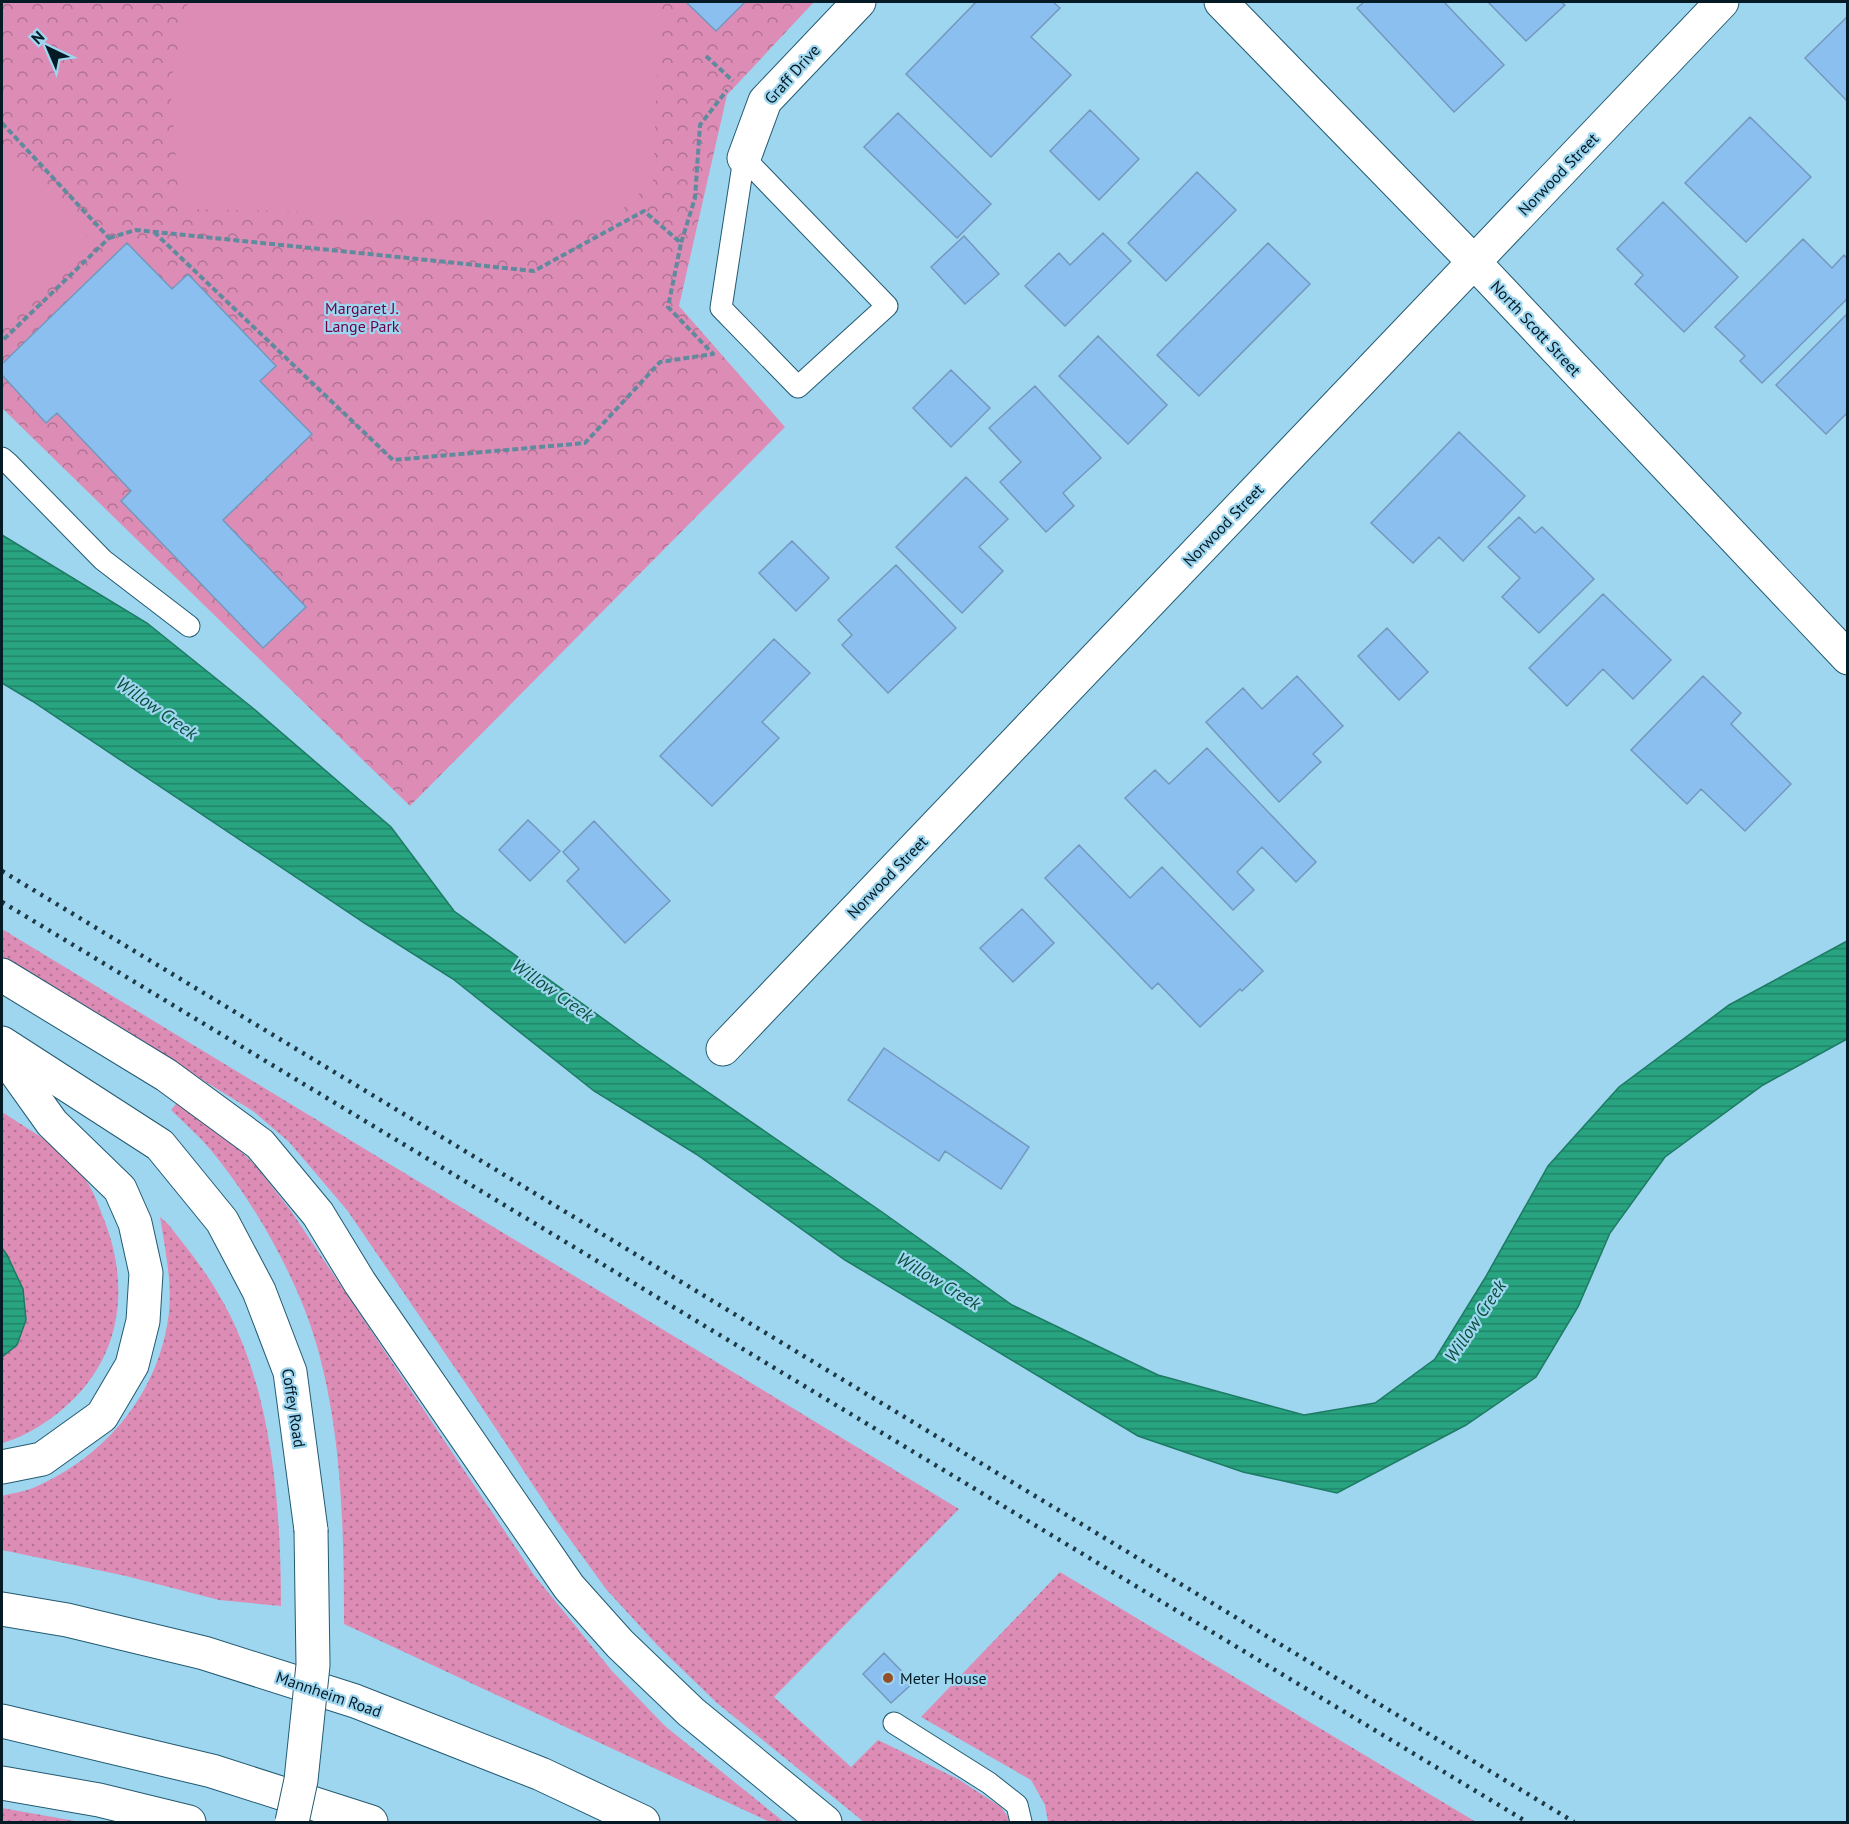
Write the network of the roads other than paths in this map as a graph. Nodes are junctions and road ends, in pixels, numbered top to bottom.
1 (859, 2) edge
2 (1221, 2) edge
3 (1722, 2) edge
4 (744, 158) junction
5 (1474, 262) junction
6 (2, 458) edge
7 (189, 626) dead end
8 (1848, 658) edge
9 (2, 975) edge
10 (2, 1042) edge
11 (723, 1049) dead end
12 (2, 1053) edge
13 (2, 1467) edge
14 (2, 1609) edge
15 (2, 1721) edge
16 (894, 1724) dead end
17 (2, 1783) edge
18 (189, 1822) edge
19 (292, 1822) edge
20 (371, 1822) edge
21 (643, 1822) edge
22 (825, 1822) edge
23 (1021, 1822) edge

1 - 4 street, Graff Drive
2 - 5 street, North Scott Street
3 - 5 street, Norwood Street
4 - 4 lane
5 - 8 street, North Scott Street
5 - 11 street, Norwood Street
6 - 7 lane
9 - 22 street
10 - 19 street, Coffey Road, bridge
12 - 13 street
14 - 21 street, Mannheim Road
15 - 20 street
16 - 23 lane
17 - 18 street

